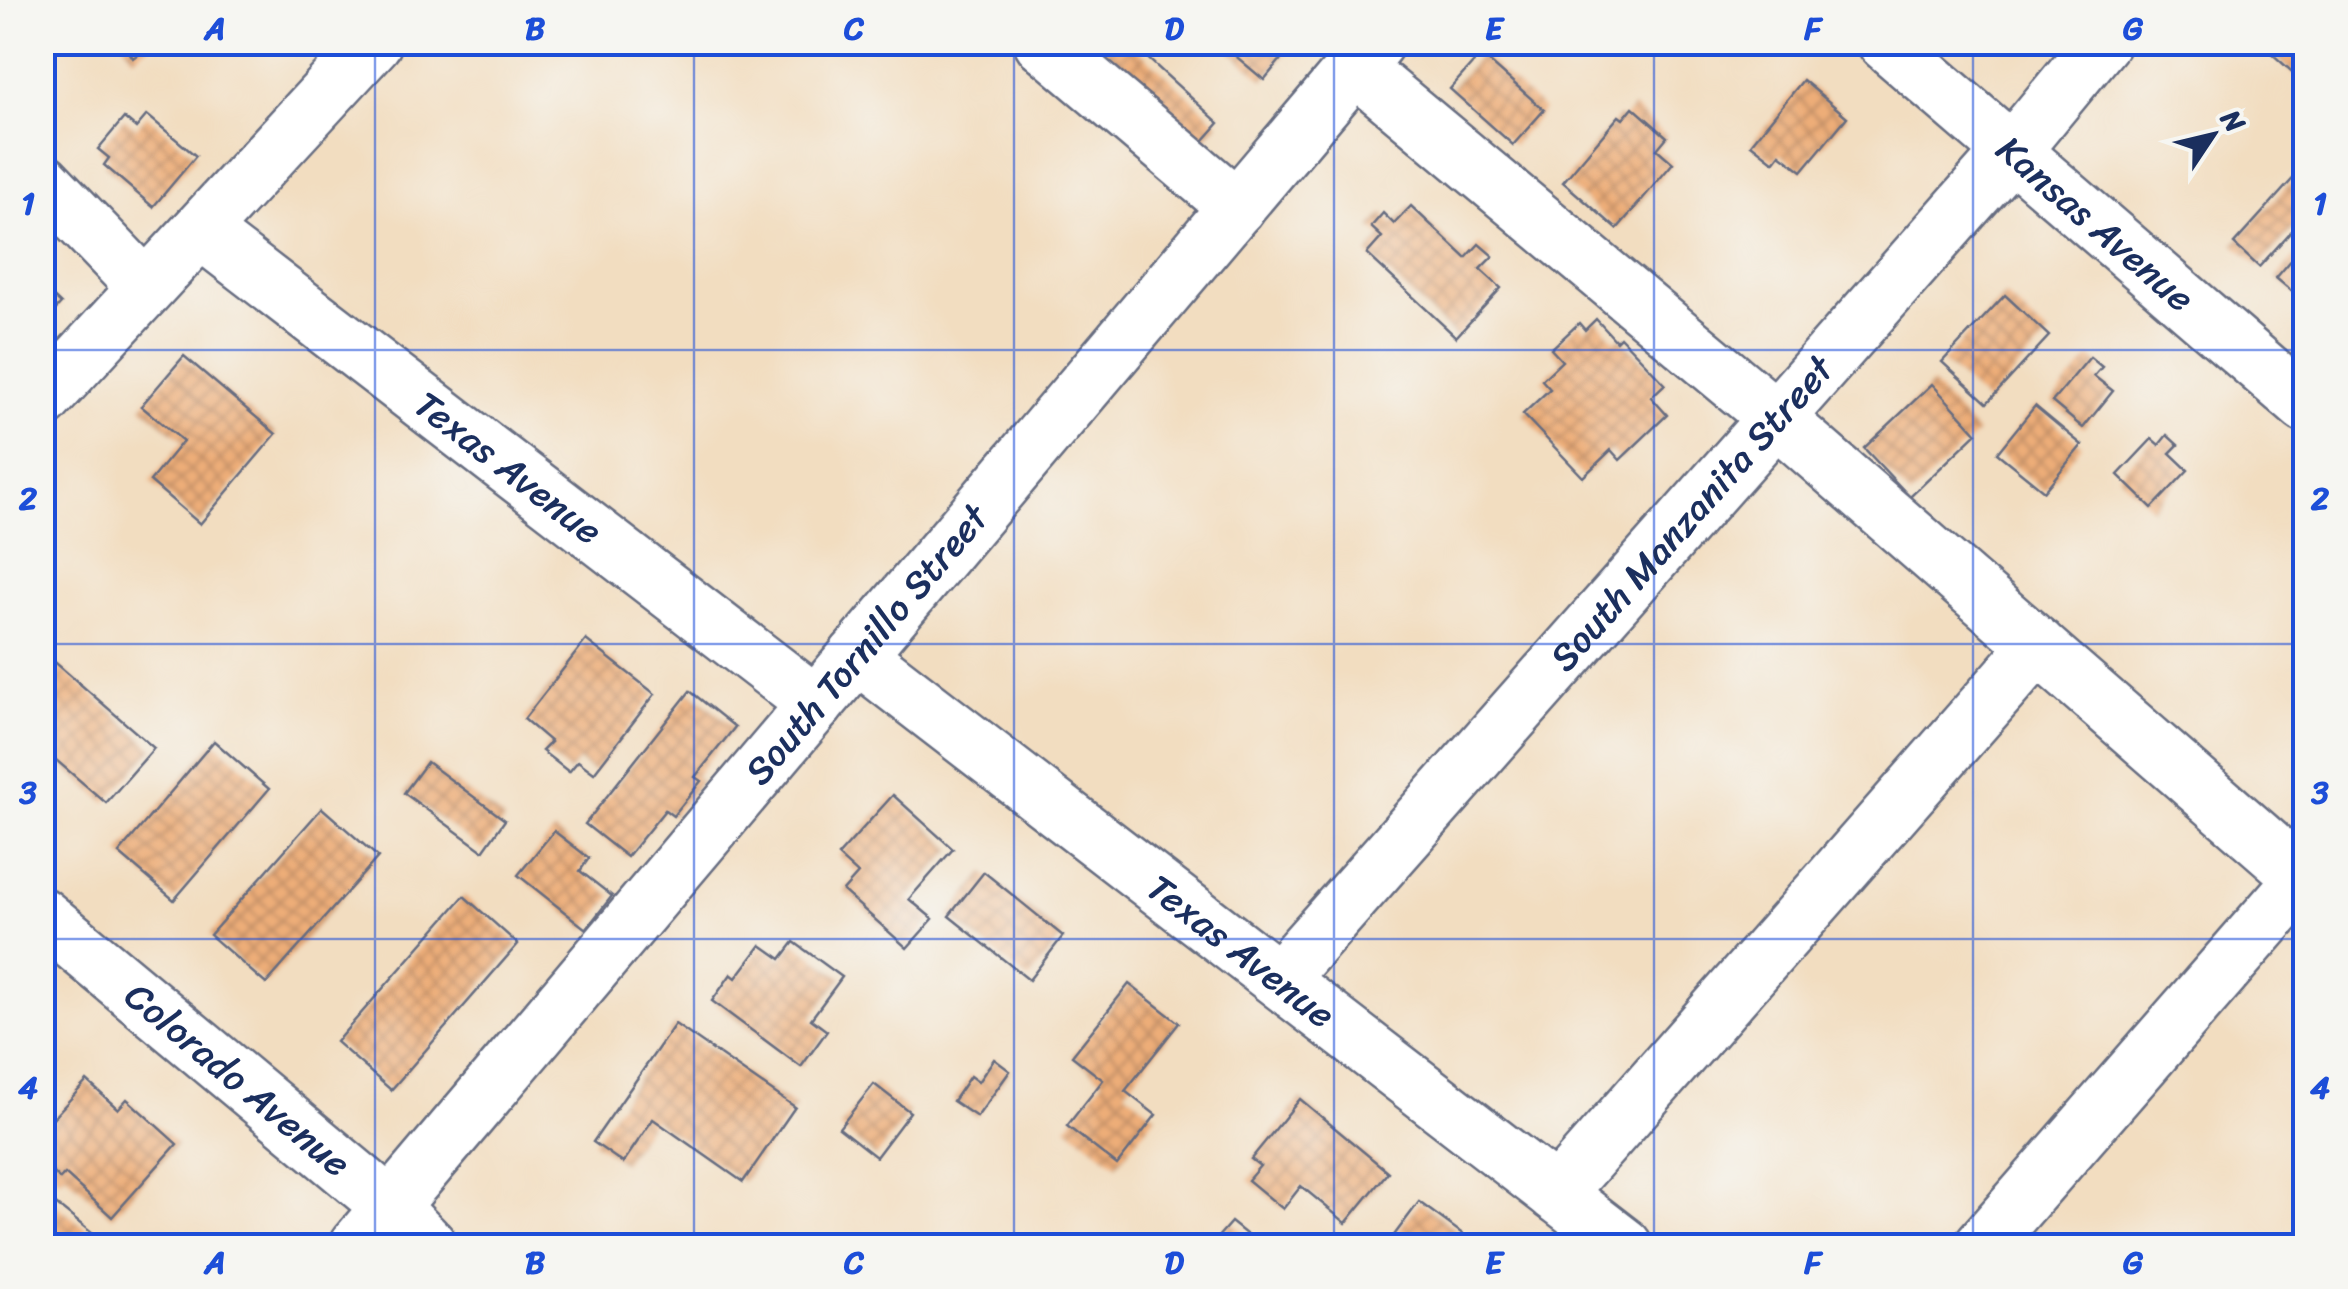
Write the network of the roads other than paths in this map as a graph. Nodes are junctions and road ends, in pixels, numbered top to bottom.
1 (374, 42) edge
2 (1042, 42) edge
3 (1885, 42) edge
4 (2102, 42) edge
5 (1366, 55) edge
6 (2012, 151) junction
7 (42, 180) edge
8 (1238, 207) junction
9 (201, 231) junction
10 (146, 287) junction
11 (42, 401) edge
12 (2306, 405) edge
13 (1776, 418) junction
14 (2038, 646) junction
15 (857, 656) junction
16 (816, 704) junction
17 (2305, 877) edge
18 (42, 916) edge
19 (1279, 980) junction
20 (1556, 1194) junction
21 (374, 1227) edge
22 (429, 1246) edge
23 (1624, 1246) edge
24 (1982, 1246) edge

1 - 9 street
2 - 8 street
3 - 6 street, Kansas Avenue
4 - 6 street, South Manzanita Street
5 - 8 street, South Tornillo Street
5 - 13 street
6 - 12 street, Kansas Avenue
6 - 13 street, South Manzanita Street
7 - 10 street
8 - 15 street, South Tornillo Street
9 - 10 street
9 - 16 street, Texas Avenue
10 - 11 street
13 - 14 street
13 - 19 street, South Manzanita Street
14 - 17 street
14 - 20 street
15 - 16 street, South Tornillo Street
15 - 19 street, Texas Avenue
16 - 21 street, South Tornillo Street
17 - 24 street
18 - 21 street, Colorado Avenue
19 - 20 street, Texas Avenue
20 - 23 street, Texas Avenue
21 - 22 street, Colorado Avenue

